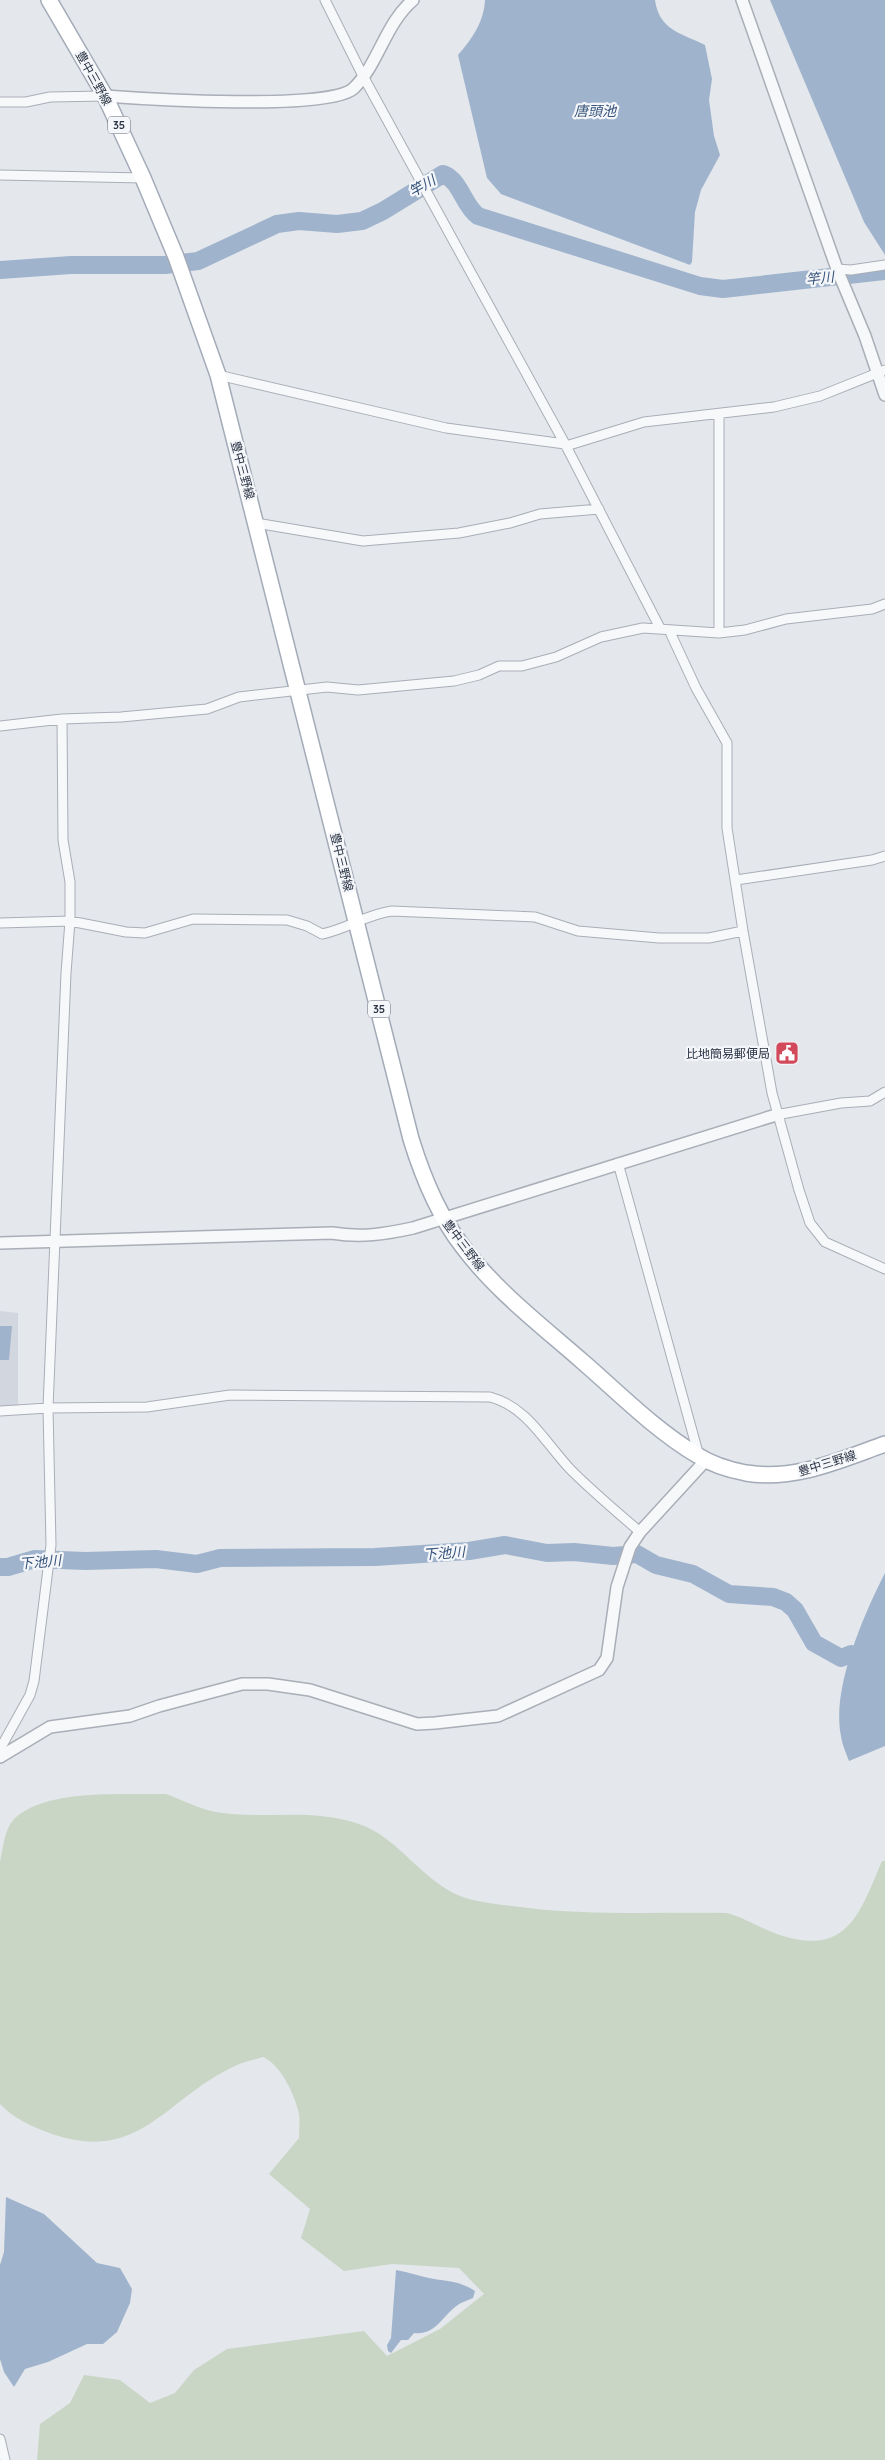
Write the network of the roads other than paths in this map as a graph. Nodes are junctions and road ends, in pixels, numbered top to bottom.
1 (49, 0) edge
2 (325, 0) edge
3 (413, 0) edge
4 (742, 0) edge
5 (363, 76) junction
6 (105, 96) junction
7 (0, 102) edge
8 (0, 175) edge
9 (143, 178) junction
10 (885, 265) edge
11 (837, 269) junction
12 (881, 372) edge
13 (218, 375) junction
14 (885, 395) edge
15 (719, 414) junction
16 (565, 445) junction
17 (599, 510) junction
18 (256, 524) junction
19 (885, 604) edge
20 (664, 629) junction
21 (718, 633) junction
22 (299, 690) junction
23 (62, 718) junction
24 (0, 726) edge
25 (885, 856) edge
26 (736, 880) junction
27 (70, 921) junction
28 (0, 923) edge
29 (357, 923) junction
30 (743, 931) junction
31 (885, 1092) edge
32 (776, 1114) junction
33 (618, 1163) junction
34 (444, 1218) junction
35 (56, 1241) junction
36 (0, 1243) edge
37 (885, 1269) edge
38 (48, 1408) junction
39 (0, 1411) edge
40 (885, 1444) edge
41 (702, 1458) junction
42 (640, 1532) junction
43 (0, 1749) edge
44 (0, 1758) edge
45 (0, 2440) edge
46 (5, 2460) edge

1 - 6 main road, 豊中三野線 / 35
2 - 5 street
3 - 5 street
4 - 11 street
5 - 6 street
5 - 16 street
6 - 7 street
6 - 9 main road, 豊中三野線 / 35
8 - 9 street
9 - 13 main road, 豊中三野線 / 35
10 - 11 street
11 - 12 street
12 - 14 street
12 - 15 street
13 - 16 street
13 - 18 main road, 豊中三野線 / 35
15 - 16 street
15 - 21 street
16 - 17 street
17 - 18 street
17 - 20 street
18 - 22 main road, 豊中三野線 / 35
19 - 21 street
20 - 21 street
20 - 22 street
20 - 26 street
22 - 23 street
22 - 29 main road, 豊中三野線 / 35
23 - 24 street
23 - 27 street
25 - 26 street
26 - 30 street
27 - 28 street
27 - 29 street
27 - 35 street
29 - 30 street
29 - 34 main road, 豊中三野線 / 35
30 - 32 street
31 - 32 street
32 - 33 street
32 - 37 street
33 - 34 street
33 - 41 street
34 - 35 street
34 - 41 main road, 豊中三野線 / 35
35 - 36 street
35 - 38 street
38 - 39 street
38 - 42 street
38 - 43 street
40 - 41 main road, 豊中三野線 / 35
41 - 42 street
42 - 44 street
45 - 46 street

